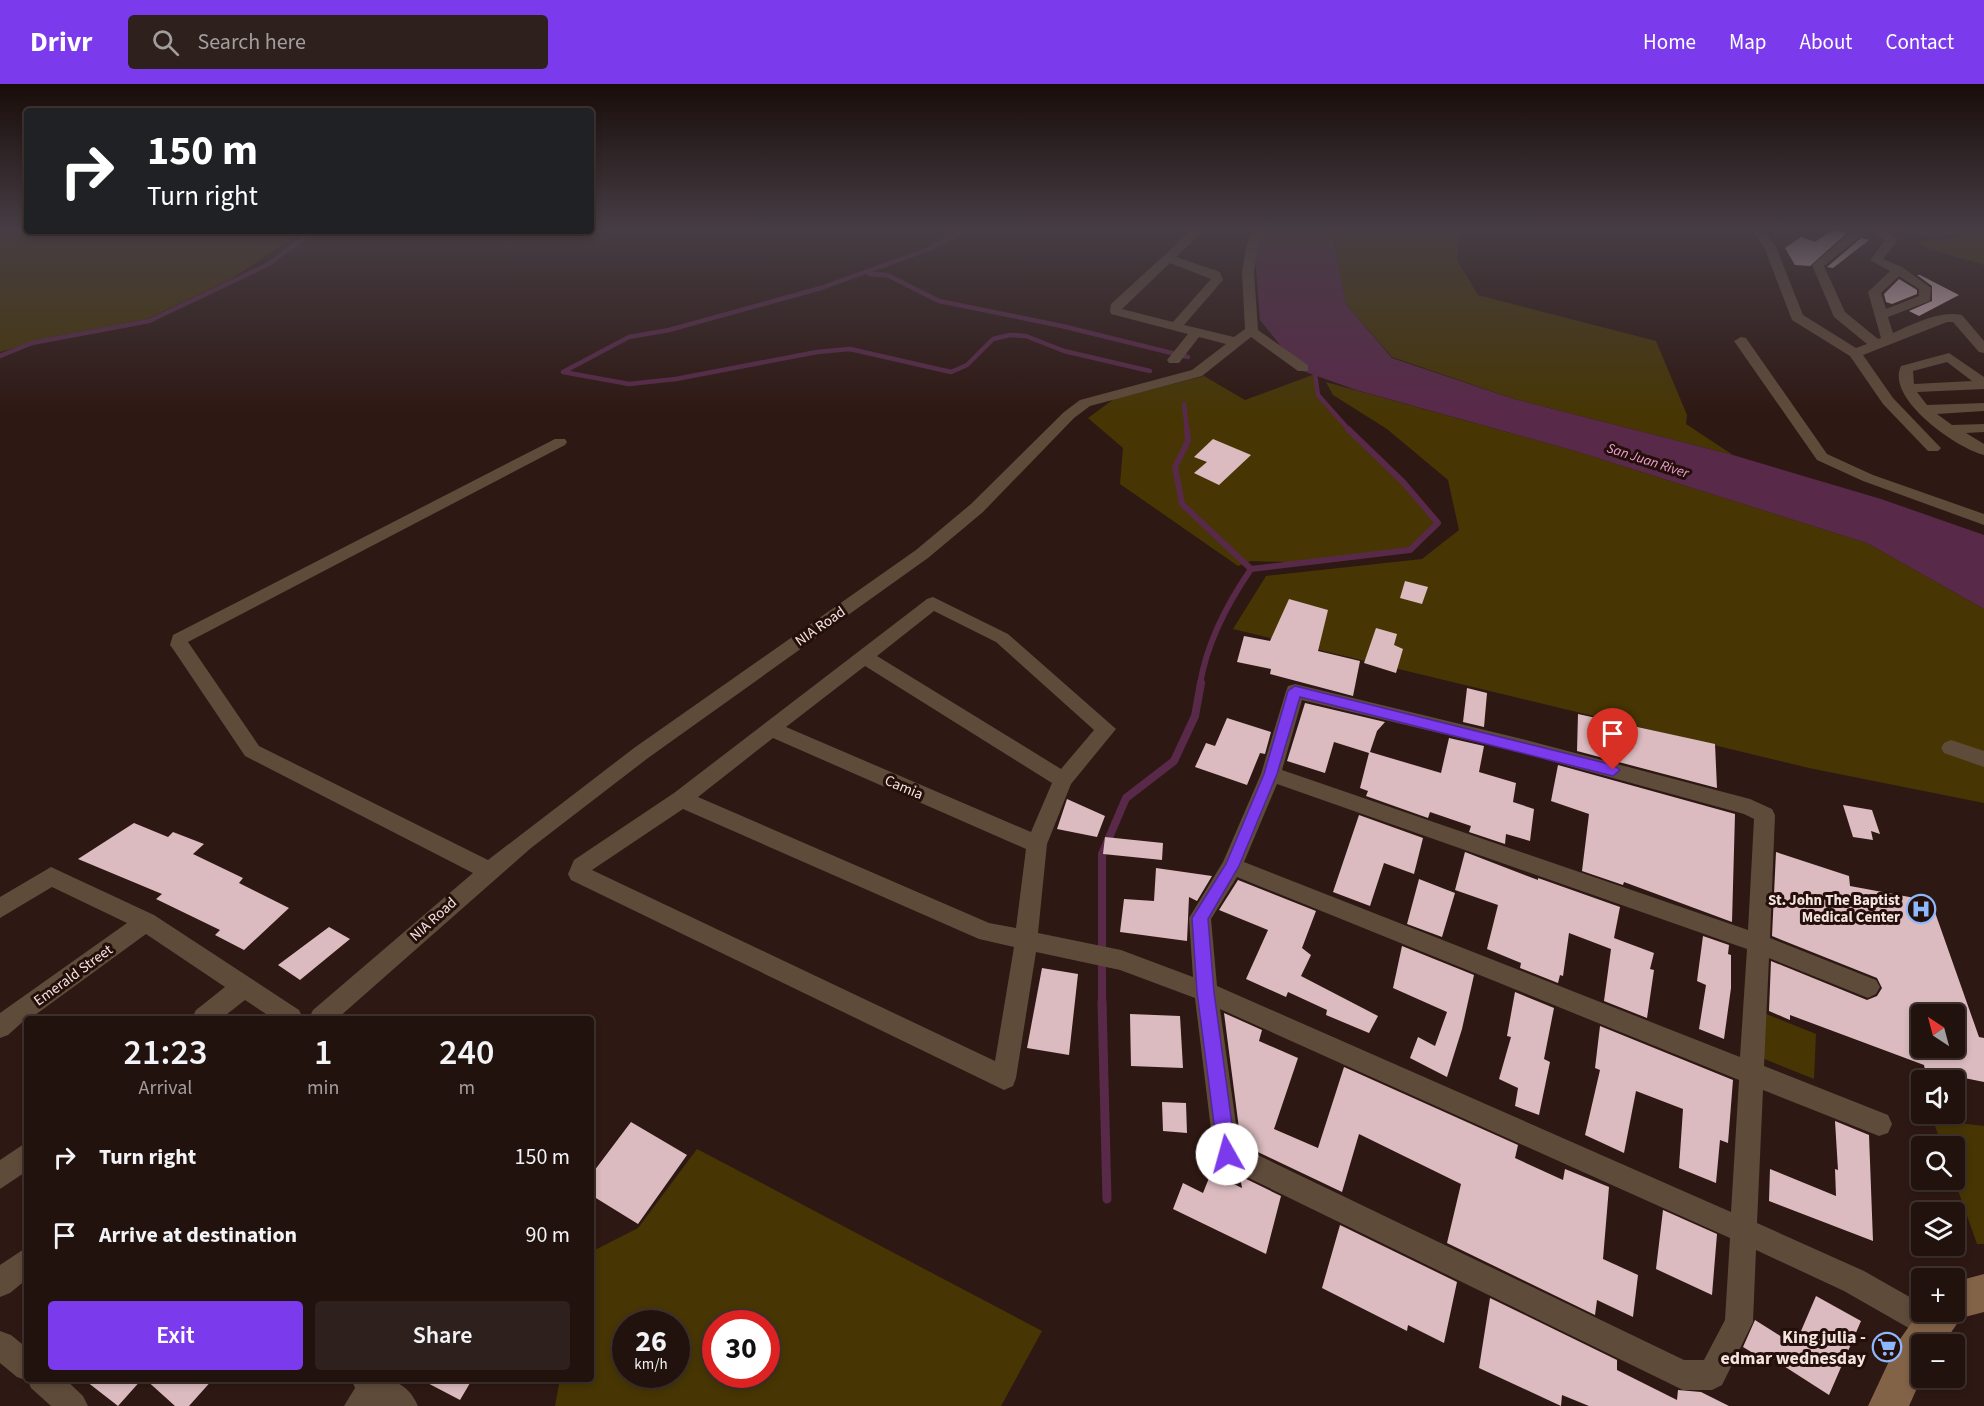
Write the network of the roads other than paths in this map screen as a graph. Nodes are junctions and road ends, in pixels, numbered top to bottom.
1 (1135, 290) edge
2 (1208, 290) edge
3 (1249, 290) edge
4 (1786, 290) edge
5 (1829, 290) edge
6 (1877, 290) edge
7 (1925, 290) edge
8 (1880, 316) junction
9 (1175, 327) junction
10 (1251, 331) junction
11 (1195, 333) junction
12 (1741, 341) dead end
13 (1236, 342) junction
14 (1884, 343) junction
15 (1984, 349) edge
16 (1855, 352) junction
17 (1174, 360) dead end
18 (1303, 368) dead end
19 (1984, 385) edge
20 (1907, 388) junction
21 (1984, 407) edge
22 (1923, 410) junction
23 (1984, 428) edge
24 (1952, 429) junction
25 (560, 442) dead end
26 (1933, 448) dead end
27 (1984, 450) edge
28 (1984, 520) edge
29 (863, 656) junction
30 (771, 729) junction
31 (1951, 748) dead end
32 (1984, 759) edge
33 (1270, 774) junction
34 (1063, 780) junction
35 (681, 799) junction
36 (1037, 844) junction
37 (1232, 866) junction
38 (488, 870) junction
39 (0, 909) edge
40 (146, 922) junction
41 (1026, 941) junction
42 (1757, 943) junction
43 (245, 986) junction
44 (1868, 987) dead end
45 (1206, 992) junction
46 (207, 1016) edge
47 (288, 1016) edge
48 (323, 1016) edge
49 (0, 1027) edge
50 (1753, 1074) junction
51 (1879, 1124) dead end
52 (24, 1157) edge
53 (0, 1176) edge
54 (1742, 1230) junction
55 (24, 1263) edge
56 (0, 1283) edge
57 (1984, 1293) edge
58 (1965, 1297) edge
59 (1911, 1301) edge
60 (1936, 1322) edge
61 (2, 1345) dead end
62 (24, 1364) edge
63 (46, 1382) edge
64 (366, 1390) edge
65 (73, 1406) edge
66 (403, 1406) edge
67 (1888, 1406) edge

1 - 9 street
2 - 9 street
3 - 10 street
4 - 16 street
5 - 14 street
6 - 8 street
7 - 8 street
8 - 14 street
9 - 11 street
10 - 13 street, NIA Road
10 - 18 street
11 - 13 street
11 - 17 street
12 - 28 street
13 - 38 street, NIA Road
14 - 15 street
14 - 16 street
16 - 26 street
19 - 20 street
19 - 20 street
20 - 22 street
21 - 22 street
22 - 24 street
23 - 24 street
24 - 27 street
25 - 38 street
29 - 30 street
29 - 34 street
29 - 34 street
30 - 35 street
30 - 36 street, Camia
31 - 32 street
33 - 37 street
33 - 42 street
33 - 42 street
34 - 36 street
35 - 41 street
35 - 41 street
36 - 41 street
37 - 45 street
37 - 50 street
38 - 48 street, NIA Road
39 - 40 street
40 - 43 street
40 - 49 street, Emerald Street
41 - 45 street
42 - 44 street
42 - 50 street
43 - 46 street
43 - 47 street
45 - 54 street
45 - 54 street
50 - 51 street
50 - 54 street
52 - 53 street
54 - 59 street
55 - 56 street
57 - 58 main road
60 - 67 main road
61 - 62 street
63 - 65 street
64 - 66 street

